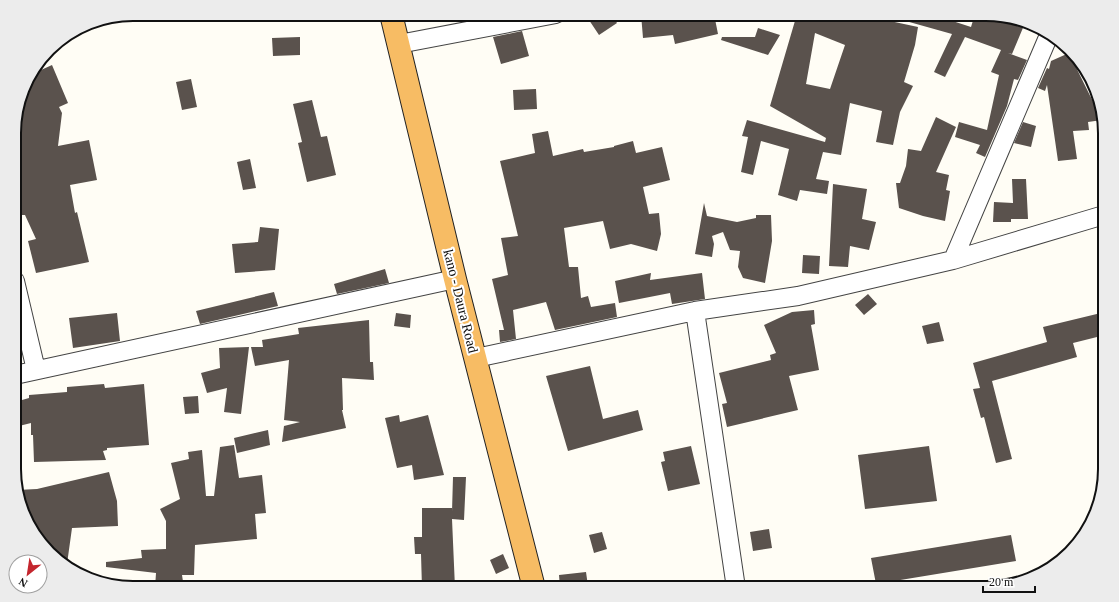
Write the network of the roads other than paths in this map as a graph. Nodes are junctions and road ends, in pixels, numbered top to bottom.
1 (393, 21) edge
2 (519, 21) edge
3 (1049, 40) edge
4 (399, 44) junction
5 (1098, 216) edge
6 (953, 260) junction
7 (455, 279) junction
8 (21, 306) edge
9 (695, 311) junction
10 (476, 358) junction
11 (36, 370) junction
12 (21, 374) edge
13 (532, 581) edge
14 (735, 581) edge

1 - 4 highway, kano - Daura Road
2 - 4 street
3 - 6 street
4 - 7 highway, kano - Daura Road
5 - 6 street
6 - 9 street
7 - 10 highway, kano - Daura Road
7 - 11 street
8 - 11 street
9 - 10 street
9 - 14 street
10 - 13 highway, kano - Daura Road
11 - 12 street

